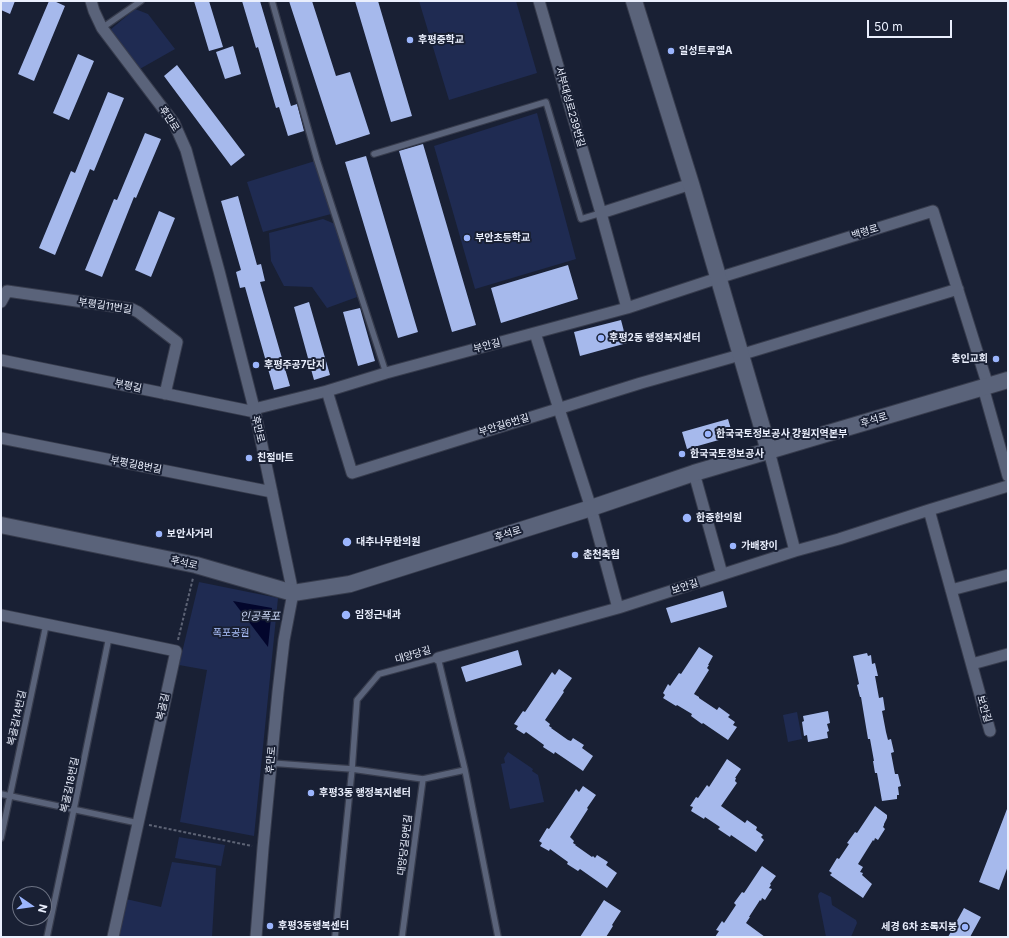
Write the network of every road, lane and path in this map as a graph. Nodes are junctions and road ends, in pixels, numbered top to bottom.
1 (91, 1) edge
2 (141, 1) edge
3 (272, 1) edge
4 (539, 1) edge
5 (634, 1) edge
6 (102, 28) junction
7 (374, 154) dead end
8 (691, 184) junction
9 (601, 213) junction
10 (718, 278) junction
11 (958, 289) junction
12 (1, 302) edge
13 (627, 308) junction
14 (535, 333) junction
15 (740, 355) junction
16 (1, 360) edge
17 (386, 373) junction
18 (1008, 380) edge
19 (986, 386) junction
20 (327, 390) junction
21 (165, 394) junction
22 (559, 409) junction
23 (254, 411) junction
24 (1, 438) edge
25 (769, 451) junction
26 (694, 473) junction
27 (1008, 476) edge
28 (1008, 486) edge
29 (272, 492) junction
30 (591, 508) junction
31 (929, 510) junction
32 (1, 524) edge
33 (795, 551) junction
34 (196, 565) junction
35 (722, 574) junction
36 (1008, 575) edge
37 (951, 590) junction
38 (293, 593) junction
39 (618, 608) junction
40 (1, 615) edge
41 (46, 625) junction
42 (109, 637) junction
43 (176, 651) junction
44 (1008, 654) edge
45 (438, 658) junction
46 (972, 664) junction
47 (990, 731) dead end
48 (271, 763) junction
49 (352, 769) junction
50 (465, 770) junction
51 (423, 779) junction
52 (1, 794) edge
53 (10, 796) junction
54 (74, 809) junction
55 (138, 823) junction
56 (1, 838) edge
57 (263, 848) junction
58 (47, 937) edge
59 (113, 937) edge
60 (256, 937) edge
61 (335, 937) edge
62 (402, 937) edge
63 (498, 937) edge

1 - 6 street, 후만로
2 - 6 lane
3 - 17 lane
4 - 9 street, 서부대성로239번길
5 - 8 street
6 - 23 street, 후만로
7 - 9 lane
8 - 9 street
8 - 10 street
9 - 13 street, 서부대성로239번길
10 - 11 street, 백령로
10 - 13 street, 부안길
10 - 15 street
11 - 15 street
11 - 19 street, 백령로
12 - 21 street, 부평길11번길
13 - 14 street, 부안길
14 - 17 street, 부안길
14 - 22 street
15 - 22 street, 부안길6번길
15 - 25 street
16 - 21 street, 부평길
17 - 20 street, 부안길
18 - 19 street, 후석로
19 - 25 street, 후석로
19 - 27 street, 백령로
20 - 22 street, 부안길6번길
20 - 23 street, 부안길
21 - 23 street, 부평길
22 - 30 street
23 - 29 street, 후만로
24 - 29 street, 부평길8번길
25 - 26 street, 후석로
25 - 33 street
26 - 30 street, 후석로
26 - 35 street
28 - 31 street, 보안길
29 - 38 street, 후만로
30 - 38 street, 후석로
30 - 39 street
31 - 33 street, 보안길
31 - 37 street, 보안길
32 - 34 street, 후석로
33 - 35 street, 보안길
34 - 38 street, 후석로
34 - 43 path
35 - 39 street, 보안길
36 - 37 street
37 - 46 street, 보안길
38 - 48 street, 후만로
39 - 45 street, 보안길
40 - 41 street
41 - 42 street
41 - 53 lane, 복골길14번길
42 - 43 street
42 - 54 lane, 복골길18번길
43 - 55 street, 복골길
44 - 46 street
45 - 49 lane, 대양당길
45 - 50 lane, 대양당길
46 - 47 street, 보안길
48 - 49 lane
48 - 57 street, 후만로
49 - 51 lane
49 - 61 lane, 대양당길
50 - 51 lane
50 - 63 lane, 대양당길
51 - 62 lane, 대양당길9번길
52 - 53 lane
53 - 54 lane
53 - 56 lane, 복골길14번길
54 - 55 lane
54 - 58 lane, 복골길18번길
55 - 57 path
55 - 59 street, 복골길
57 - 60 street, 후만로

